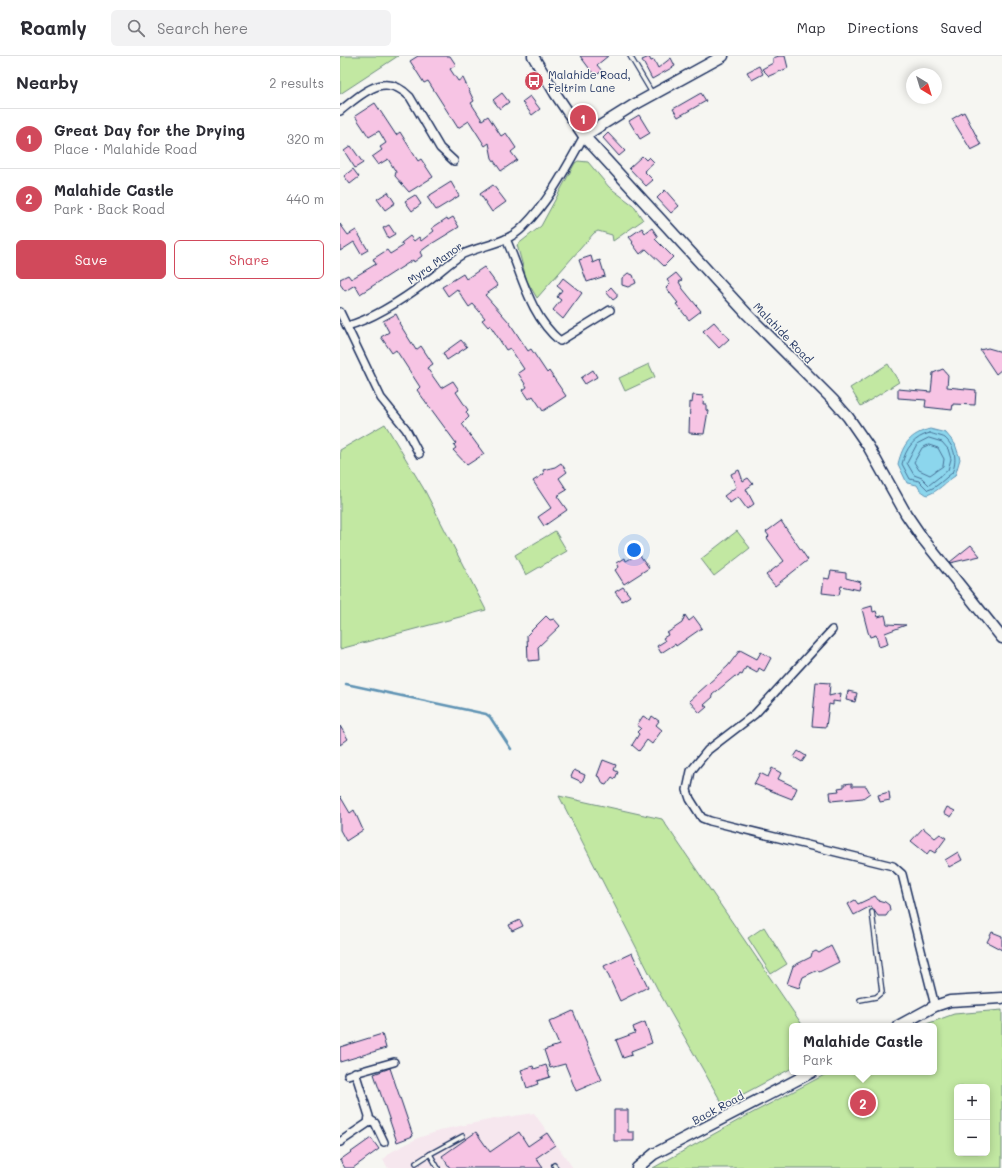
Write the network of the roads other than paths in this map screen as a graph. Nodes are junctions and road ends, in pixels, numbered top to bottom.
1 (533, 56) edge
2 (630, 56) edge
3 (723, 56) edge
4 (653, 95) junction
5 (340, 111) edge
6 (584, 136) junction
7 (454, 161) dead end
8 (506, 239) junction
9 (610, 310) dead end
10 (340, 312) edge
11 (347, 326) junction
12 (419, 454) dead end
13 (832, 630) dead end
14 (1002, 638) edge
15 (872, 912) dead end
16 (1002, 998) edge
17 (860, 1000) dead end
18 (935, 1006) junction
19 (904, 1023) edge
20 (394, 1062) dead end
21 (355, 1072) junction
22 (348, 1074) dead end
23 (806, 1075) edge
24 (369, 1119) junction
25 (463, 1136) dead end
26 (340, 1142) edge
27 (384, 1142) dead end
28 (430, 1154) junction
29 (416, 1162) dead end
30 (438, 1168) edge
31 (637, 1168) edge

1 - 6 main road, Malahide Road
2 - 4 lane
3 - 4 main road
4 - 6 main road
5 - 7 street
6 - 8 street, Myra Manor
6 - 14 main road, Malahide Road
8 - 9 street
8 - 11 street, Myra Manor
10 - 11 street
11 - 12 street
13 - 18 street
15 - 17 lane
16 - 18 main road
18 - 19 main road
20 - 21 street
21 - 22 street
21 - 24 street
23 - 31 main road, Back Road
24 - 26 street
24 - 27 street
25 - 28 lane
28 - 29 lane
28 - 30 lane

